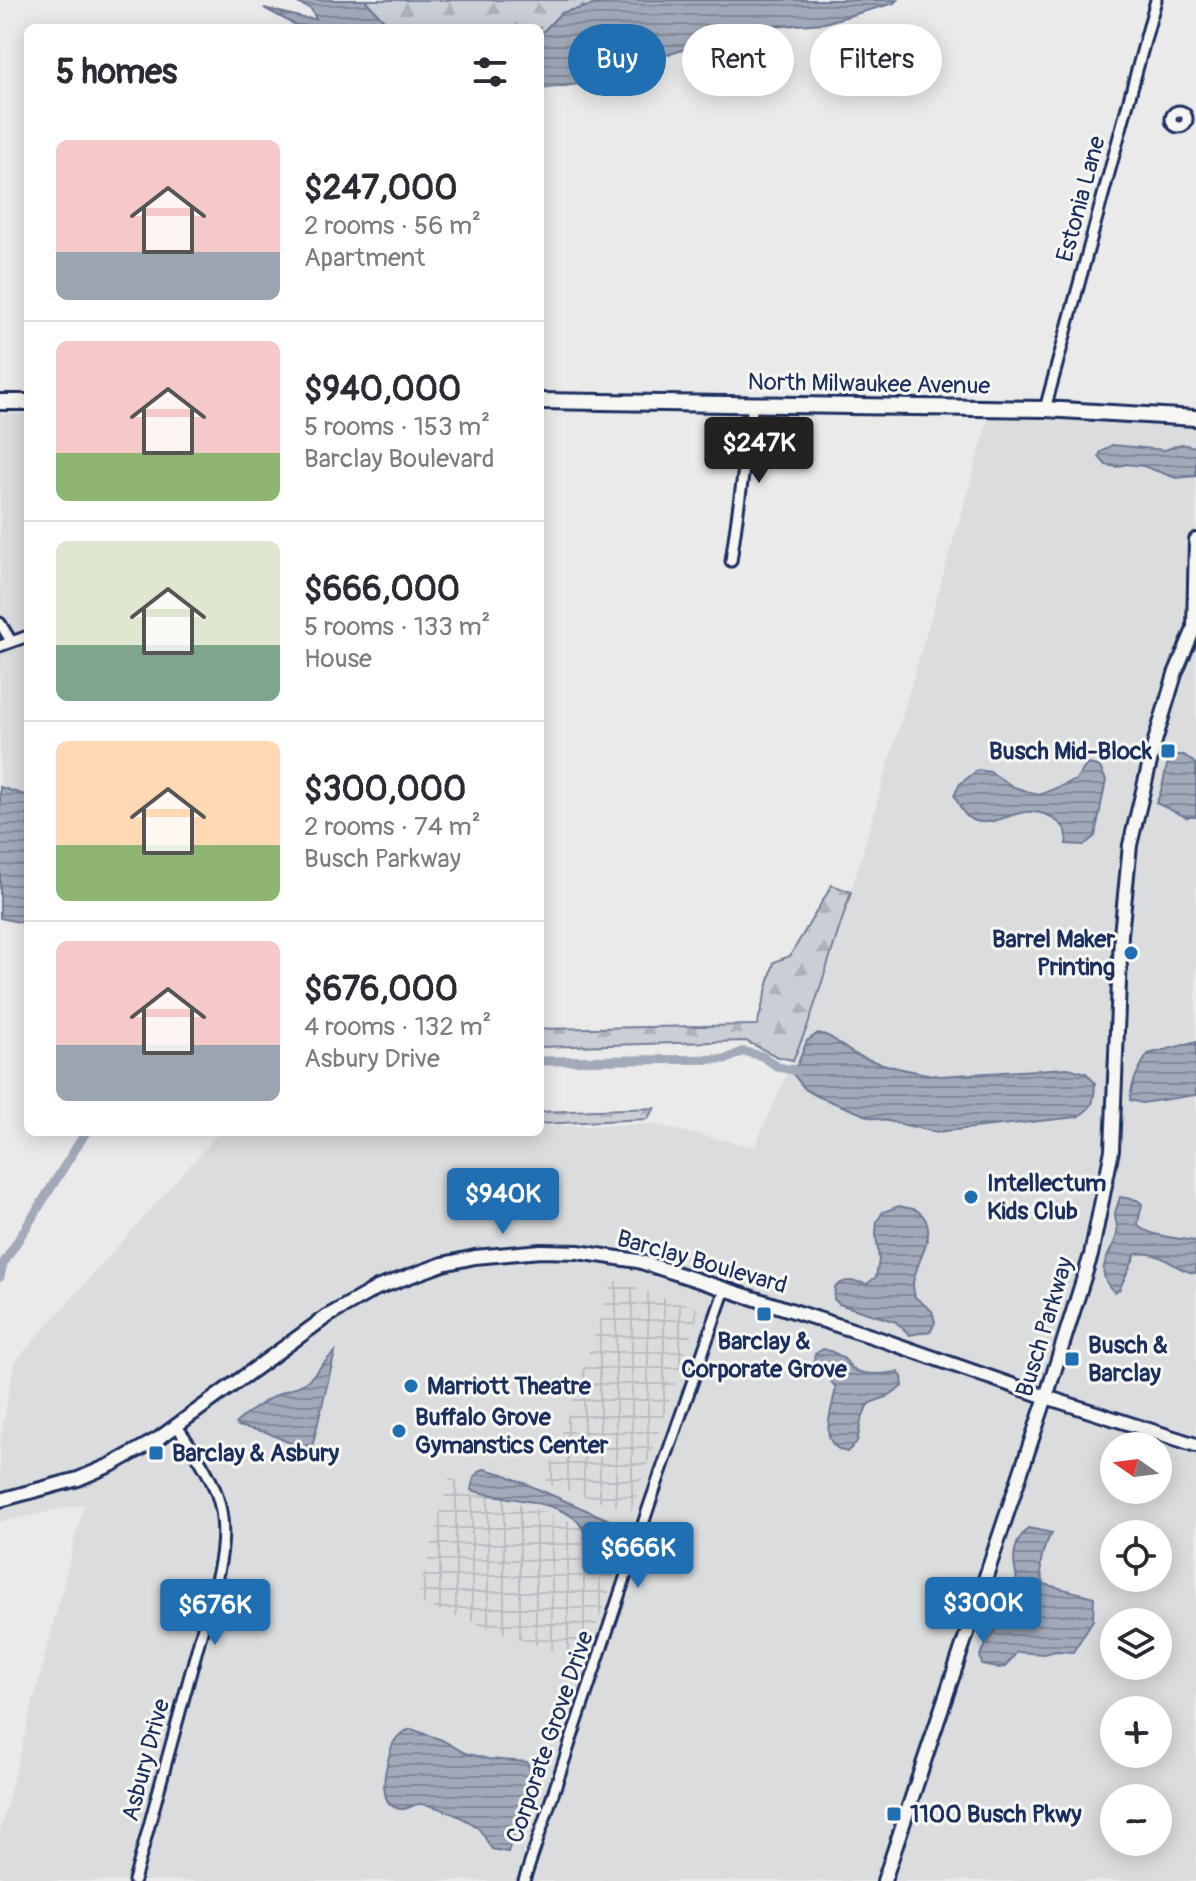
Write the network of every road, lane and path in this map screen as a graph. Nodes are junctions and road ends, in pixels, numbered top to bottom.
1 (1156, 0) edge
2 (544, 401) edge
3 (0, 402) edge
4 (24, 402) edge
5 (753, 404) junction
6 (1045, 409) junction
7 (1196, 418) edge
8 (1196, 540) edge
9 (731, 561) dead end
10 (0, 623) edge
11 (1195, 626) edge
12 (24, 637) edge
13 (11, 641) junction
14 (0, 645) edge
15 (725, 1289) junction
16 (1046, 1397) junction
17 (176, 1425) junction
18 (1196, 1445) edge
19 (0, 1500) edge
20 (134, 1881) edge
21 (524, 1881) edge
22 (884, 1881) edge

1 - 6 street, Estonia Lane
2 - 5 main road, North Milwaukee Avenue
3 - 4 main road
5 - 6 main road, North Milwaukee Avenue
5 - 9 street
6 - 7 main road, North Milwaukee Avenue
8 - 11 street, Busch Parkway
10 - 13 street
11 - 16 street, Busch Parkway
12 - 13 street
13 - 14 street
15 - 16 street, Barclay Boulevard
15 - 17 street, Barclay Boulevard
15 - 21 street, Corporate Grove Drive
16 - 18 street, Barclay Boulevard
16 - 22 street, Busch Parkway
17 - 19 street, Barclay Boulevard
17 - 20 street, Asbury Drive

